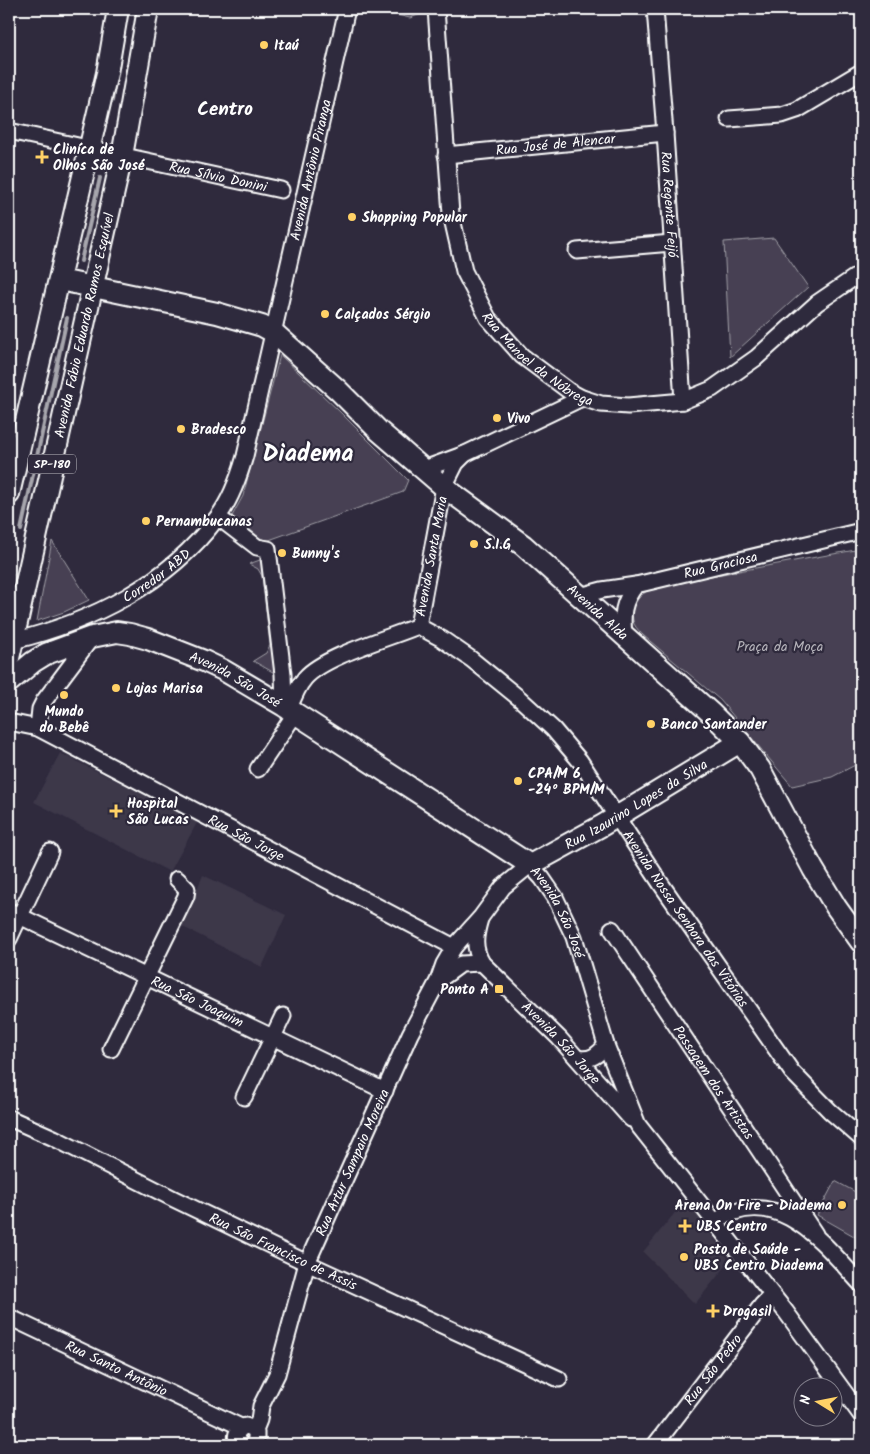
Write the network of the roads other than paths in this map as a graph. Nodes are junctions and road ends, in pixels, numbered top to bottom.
1 (118, 9) edge
2 (148, 9) edge
3 (347, 9) edge
4 (436, 9) edge
5 (655, 9) edge
6 (861, 72) edge
7 (729, 118) dead end
8 (9, 132) edge
9 (665, 133) junction
10 (90, 148) junction
11 (446, 155) junction
12 (122, 156) junction
13 (281, 190) dead end
14 (672, 243) junction
15 (578, 251) dead end
16 (861, 273) edge
17 (60, 280) junction
18 (92, 287) junction
19 (274, 332) junction
20 (582, 398) junction
21 (683, 401) junction
22 (14, 449) edge
23 (465, 454) junction
24 (424, 469) junction
25 (444, 487) junction
26 (9, 494) edge
27 (218, 517) junction
28 (861, 531) edge
29 (636, 585) junction
30 (580, 596) junction
31 (418, 626) junction
32 (624, 636) junction
33 (92, 637) junction
34 (11, 649) edge
35 (9, 682) edge
36 (289, 710) junction
37 (9, 722) edge
38 (38, 728) junction
39 (740, 742) junction
40 (258, 769) dead end
41 (617, 815) junction
42 (50, 852) dead end
43 (530, 866) junction
44 (177, 879) dead end
45 (14, 914) edge
46 (481, 917) junction
47 (612, 929) dead end
48 (9, 939) edge
49 (861, 942) edge
50 (454, 947) junction
51 (482, 962) junction
52 (146, 976) junction
53 (438, 981) junction
54 (283, 1016) dead end
55 (274, 1037) junction
56 (606, 1045) junction
57 (111, 1049) dead end
58 (577, 1058) junction
59 (385, 1091) junction
60 (244, 1098) dead end
61 (9, 1118) edge
62 (638, 1125) junction
63 (861, 1138) edge
64 (714, 1222) junction
65 (815, 1234) junction
66 (307, 1263) junction
67 (859, 1280) edge
68 (772, 1295) junction
69 (9, 1317) edge
70 (559, 1379) dead end
71 (861, 1415) edge
72 (247, 1438) edge
73 (654, 1445) edge

1 - 10 main road, SP-180
2 - 12 main road, Avenida Fábio Eduardo Ramos Esquível / SP-180
3 - 19 street, Avenida Antônio Piranga
4 - 11 street, Rua Manoel da Nóbrega
5 - 9 street, Rua Regente Feijó
6 - 7 street
8 - 10 street, Rua Sílvio Donini
9 - 11 street, Rua José de Alencar
9 - 14 street, Rua Regente Feijó
10 - 12 street, Rua Sílvio Donini
10 - 17 main road, SP-180
11 - 20 street, Rua Manoel da Nóbrega
12 - 13 street, Rua Sílvio Donini
12 - 18 main road, Avenida Fábio Eduardo Ramos Esquível / SP-180
14 - 15 street
14 - 21 street, Rua Regente Feijó
16 - 21 street, Rua Manoel da Nóbrega
17 - 18 main road
17 - 22 main road, SP-180
18 - 19 main road
18 - 34 main road, Avenida Fábio Eduardo Ramos Esquível / SP-180
19 - 24 main road, Avenida Alda
19 - 27 street, Corredor ABD
20 - 21 street, Rua Manoel da Nóbrega
20 - 23 street
22 - 26 main road
23 - 24 street
23 - 25 street, Avenida Santa Maria
24 - 25 main road, Avenida Alda
25 - 30 main road, Avenida Alda
25 - 31 street, Avenida Santa Maria
27 - 34 street, Corredor ABD
27 - 36 street
28 - 29 street, Rua Graciosa
29 - 30 street, Rua Graciosa
29 - 32 street
30 - 32 main road, Avenida Alda
31 - 36 street
31 - 41 street, Avenida Nossa Senhora das Vitórias
32 - 39 main road, Avenida Alda
33 - 35 main road, Avenida São José
33 - 36 main road, Avenida São José
33 - 38 street
36 - 40 street
36 - 43 main road, Avenida São José
37 - 38 street, Rua São Jorge
38 - 50 street, Rua São Jorge
39 - 41 main road, Rua Izaurino Lopes da Silva
39 - 49 main road, Avenida Alda
41 - 43 main road, Rua Izaurino Lopes da Silva
41 - 63 street, Avenida Nossa Senhora das Vitórias
42 - 45 street
43 - 46 street, Rua Artur Sampaio Moreira
43 - 56 street, Avenida São José
44 - 52 street
45 - 48 street
45 - 52 street, Rua São Joaquim
46 - 50 street, Rua Artur Sampaio Moreira
46 - 51 street, Rua Artur Sampaio Moreira
47 - 65 street, Passagem dos Artistas
50 - 53 street, Rua Artur Sampaio Moreira
51 - 53 street, Rua Artur Sampaio Moreira
51 - 58 street, Avenida São Jorge
52 - 55 street, Rua São Joaquim
52 - 57 street
53 - 59 street, Rua Artur Sampaio Moreira
54 - 55 street
55 - 59 street, Rua São Joaquim
55 - 60 street
56 - 58 street
56 - 62 street, Avenida São José
58 - 62 street, Avenida São Jorge
59 - 66 street, Rua Artur Sampaio Moreira
61 - 66 street, Rua São Francisco de Assis
62 - 64 street, Avenida São José
64 - 65 street
64 - 68 street, Avenida São José
65 - 67 street
66 - 70 street, Rua São Francisco de Assis
66 - 72 street, Rua Artur Sampaio Moreira
68 - 71 street, Avenida São José
68 - 73 street, Rua São Pedro
69 - 72 street, Rua Santo Antônio

